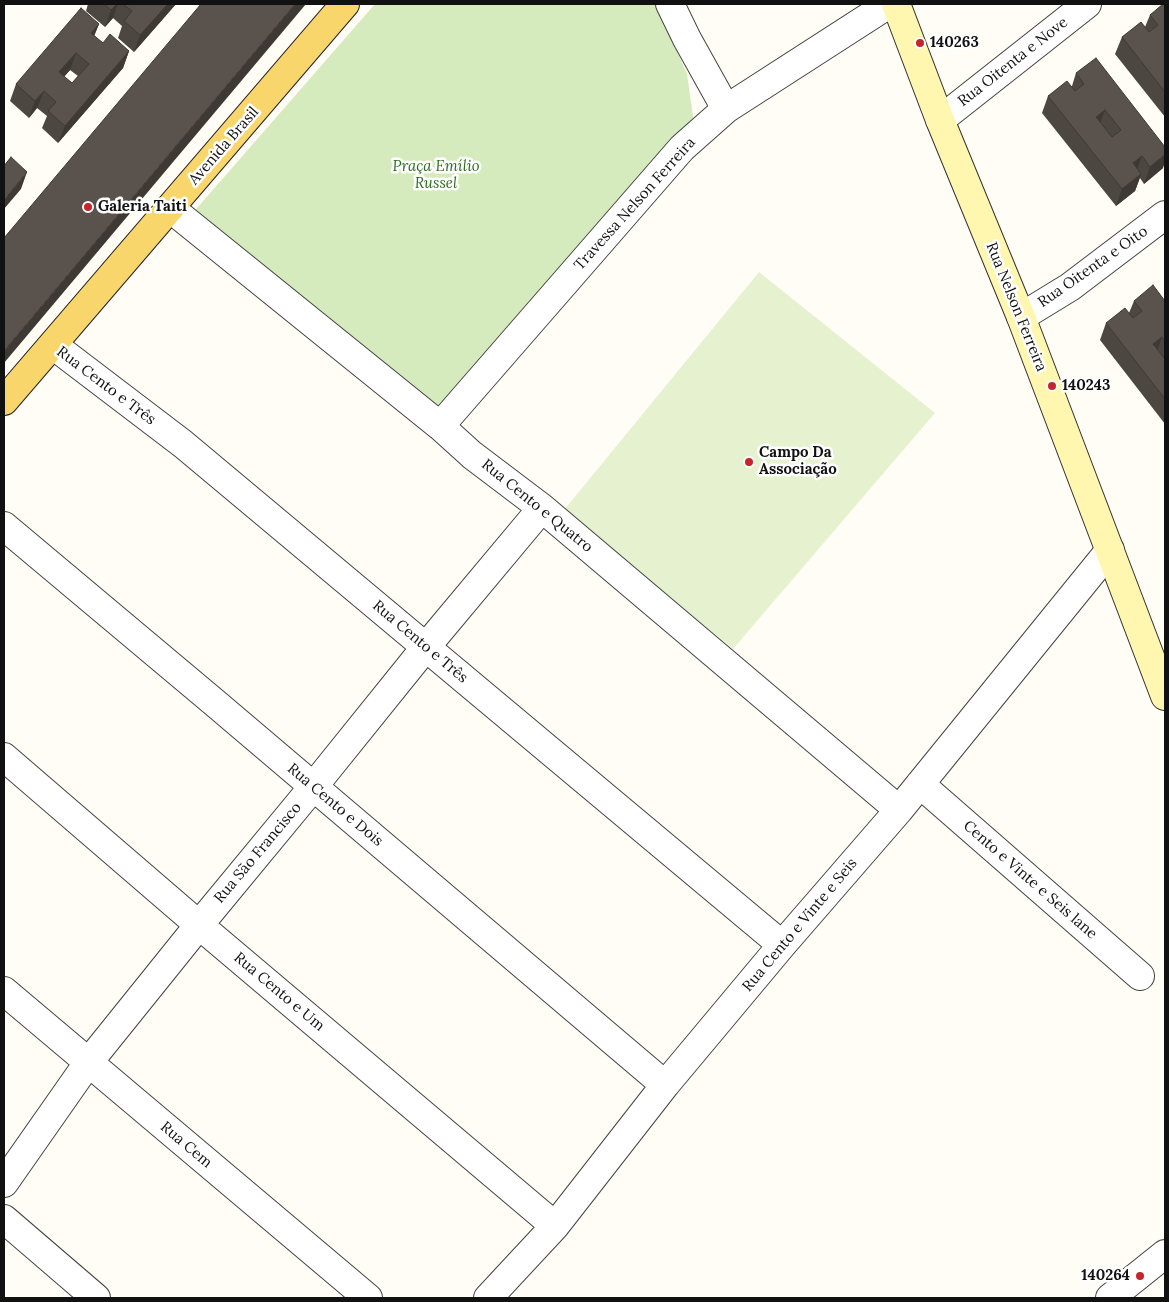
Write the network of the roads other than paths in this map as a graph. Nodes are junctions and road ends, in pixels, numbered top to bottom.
1 (345, 4) edge
2 (670, 4) edge
3 (890, 4) edge
4 (896, 4) edge
5 (1087, 4) edge
6 (726, 109) junction
7 (940, 120) junction
8 (170, 208) junction
9 (1165, 215) edge
10 (1021, 317) junction
11 (53, 345) junction
12 (4, 402) edge
13 (440, 426) junction
14 (542, 508) junction
15 (4, 526) edge
16 (1110, 550) junction
17 (425, 648) junction
18 (1164, 688) edge
19 (4, 757) edge
20 (920, 784) junction
21 (313, 787) junction
22 (899, 810) junction
23 (199, 925) junction
24 (782, 945) junction
25 (1140, 976) dead end
26 (4, 991) edge
27 (88, 1063) junction
28 (665, 1085) junction
29 (4, 1183) edge
30 (4, 1219) edge
31 (555, 1226) junction
32 (1165, 1254) edge
33 (96, 1298) edge
34 (368, 1298) edge
35 (488, 1298) edge
36 (1110, 1298) edge

1 - 8 main road, Avenida Brasil
2 - 6 street
3 - 6 street, Travessa Nelson Ferreira
4 - 7 main road, Rua Nelson Ferreira
5 - 7 street, Rua Oitenta e Nove
6 - 13 street, Travessa Nelson Ferreira
7 - 10 main road, Rua Nelson Ferreira
8 - 11 main road, Avenida Brasil
8 - 13 street, Rua Cento e Quatro
9 - 10 street, Rua Oitenta e Oito
10 - 16 main road, Rua Nelson Ferreira
11 - 12 main road, Avenida Brasil
11 - 17 street, Rua Cento e Três
13 - 14 street, Rua Cento e Quatro
14 - 17 street, Rua São Francisco
14 - 22 street, Rua Cento e Quatro
15 - 21 street, Rua Cento e Dois
16 - 18 main road, Rua Nelson Ferreira
16 - 20 street, Rua Cento e Vinte e Seis
17 - 21 street, Rua São Francisco
17 - 24 street, Rua Cento e Três
19 - 23 street, Rua Cento e Um
20 - 22 street, Rua Cento e Vinte e Seis
20 - 25 street, Cento e Vinte e Seis lane
21 - 23 street, Rua São Francisco
21 - 28 street, Rua Cento e Dois
22 - 24 street, Rua Cento e Vinte e Seis
23 - 27 street, Rua São Francisco
23 - 31 street, Rua Cento e Um
24 - 28 street, Rua Cento e Vinte e Seis
26 - 27 street, Rua Cem
27 - 29 street, Rua São Francisco
27 - 34 street, Rua Cem
28 - 31 street, Rua Cento e Vinte e Seis
30 - 33 street
31 - 35 street, Rua Cento e Vinte e Seis
32 - 36 street

